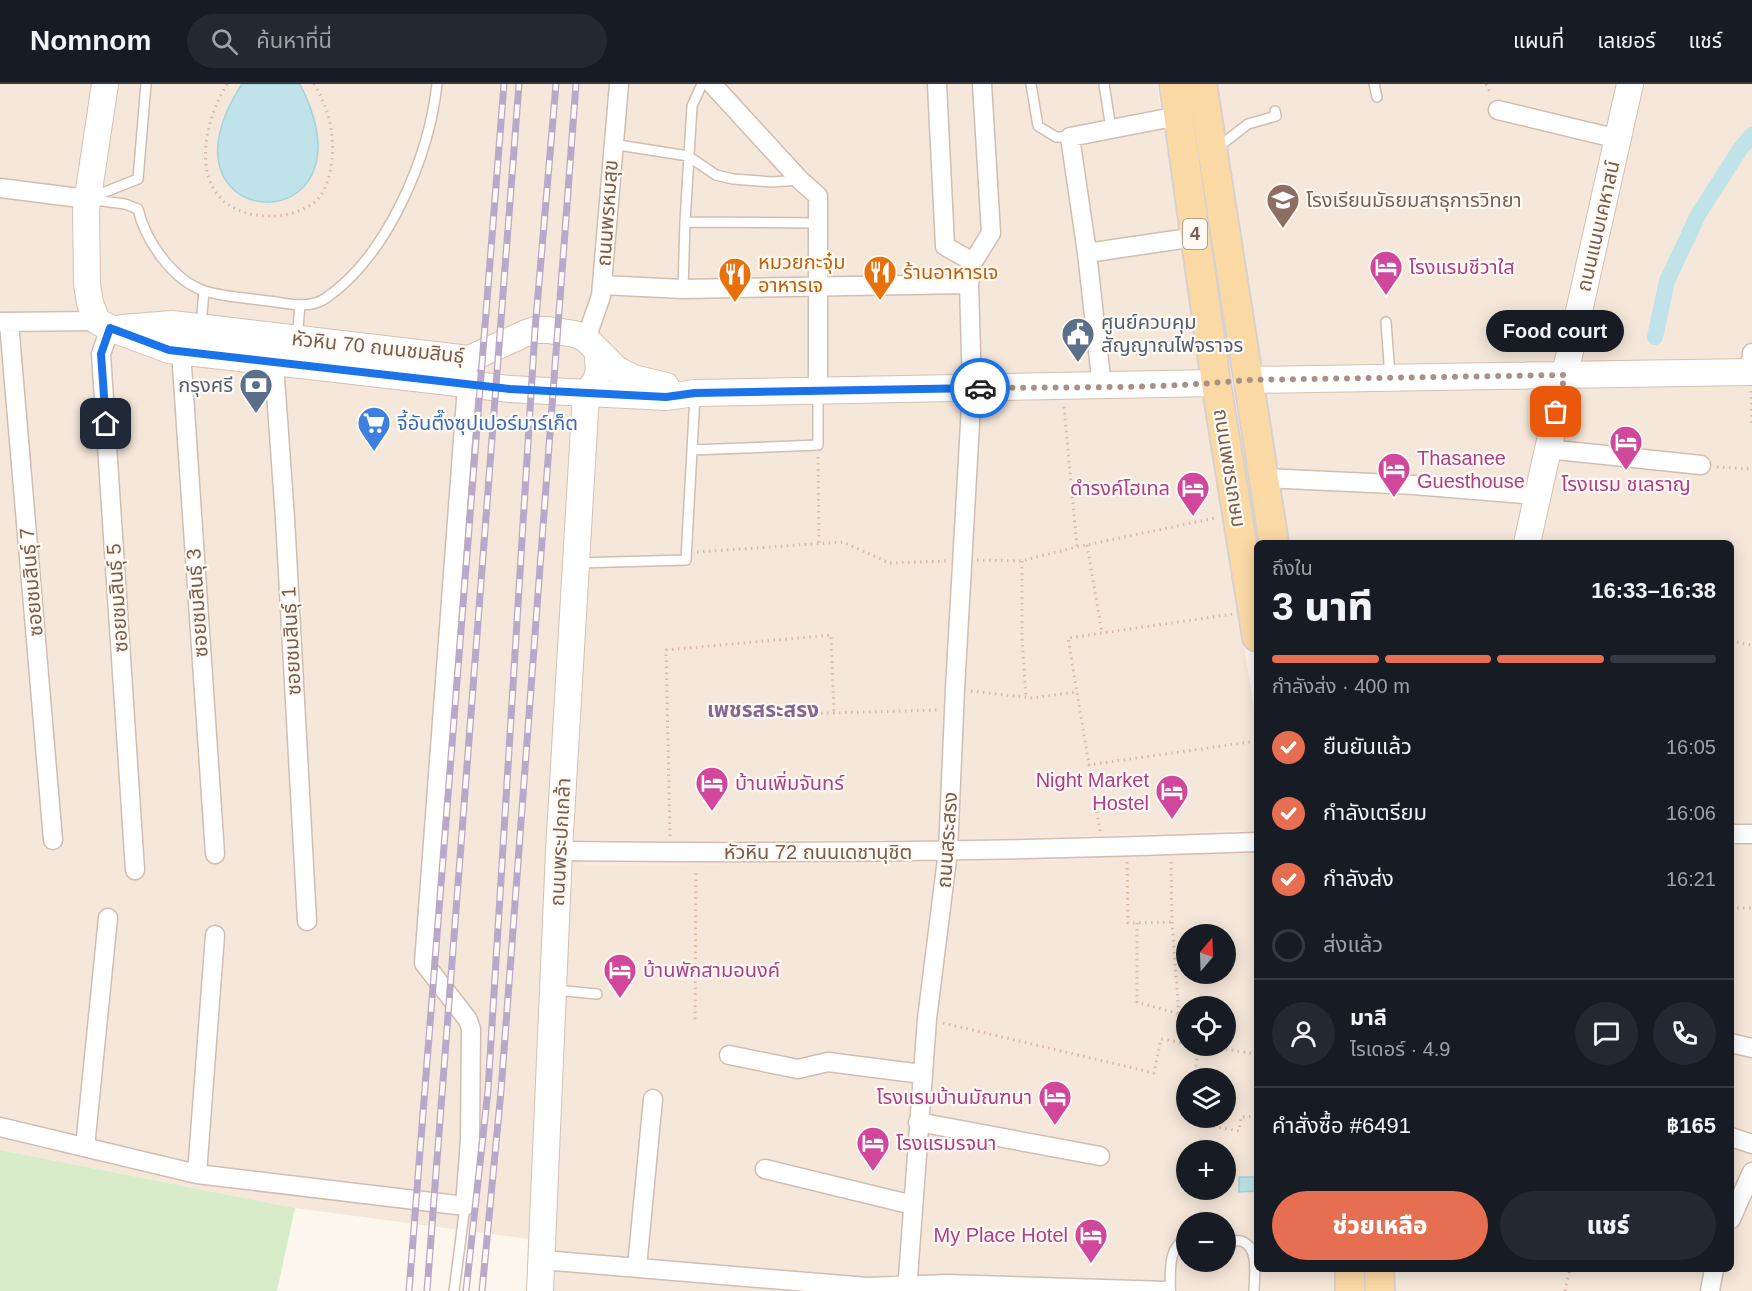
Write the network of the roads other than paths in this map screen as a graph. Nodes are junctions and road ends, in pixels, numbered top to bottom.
1 (105, 84) edge
2 (146, 84) edge
3 (437, 84) edge
4 (618, 84) edge
5 (702, 84) edge
6 (712, 84) edge
7 (937, 84) edge
8 (982, 84) edge
9 (1031, 84) edge
10 (1104, 84) edge
11 (1173, 84) edge
12 (1202, 84) edge
13 (1374, 84) edge
14 (1630, 84) edge
15 (1377, 97) dead end
16 (1498, 110) dead end
17 (1275, 111) dead end
18 (1178, 116) junction
19 (1111, 129) junction
20 (1070, 137) junction
21 (1618, 139) junction
22 (612, 144) junction
23 (1212, 151) junction
24 (688, 156) junction
25 (800, 180) junction
26 (0, 188) edge
27 (87, 199) junction
28 (685, 222) junction
29 (818, 223) junction
30 (1196, 237) junction
31 (1087, 253) junction
32 (973, 262) junction
33 (969, 284) junction
34 (602, 285) junction
35 (818, 288) junction
36 (683, 289) junction
37 (204, 291) junction
38 (300, 305) junction
39 (4, 322) edge
40 (1386, 322) dead end
41 (104, 325) junction
42 (201, 327) junction
43 (516, 338) junction
44 (591, 345) junction
45 (284, 346) junction
46 (181, 351) junction
47 (1751, 366) edge
48 (468, 371) junction
49 (1565, 375) junction
50 (1390, 378) junction
51 (1247, 380) junction
52 (1216, 383) junction
53 (1102, 387) junction
54 (972, 388) junction
55 (523, 390) junction
56 (819, 390) junction
57 (695, 393) junction
58 (586, 394) junction
59 (1547, 449) junction
60 (692, 450) junction
61 (1701, 465) road end
62 (1264, 478) junction
63 (1536, 495) junction
64 (1274, 540) edge
65 (1528, 540) edge
66 (575, 563) junction
67 (1254, 618) edge
68 (1734, 834) edge
69 (1752, 834) edge
70 (53, 840) dead end
71 (1254, 842) edge
72 (559, 851) junction
73 (948, 851) junction
74 (215, 854) dead end
75 (135, 870) dead end
76 (108, 918) dead end
77 (307, 921) dead end
78 (215, 935) dead end
79 (553, 990) junction
80 (597, 994) dead end
81 (1734, 1044) edge
82 (1752, 1048) edge
83 (729, 1055) dead end
84 (922, 1074) junction
85 (653, 1099) dead end
86 (918, 1122) junction
87 (0, 1127) edge
88 (1734, 1138) edge
89 (1752, 1144) edge
90 (85, 1147) junction
91 (1100, 1156) dead end
92 (765, 1169) dead end
93 (1752, 1172) edge
94 (197, 1174) junction
95 (913, 1205) junction
96 (465, 1206) junction
97 (1734, 1212) edge
98 (1236, 1241) edge
99 (1176, 1246) edge
100 (543, 1260) junction
101 (637, 1267) junction
102 (1350, 1272) edge
103 (1713, 1272) edge
104 (907, 1288) edge
105 (454, 1291) edge
106 (540, 1291) edge
107 (1168, 1291) edge
108 (1254, 1291) edge
109 (1350, 1291) edge
110 (1710, 1291) edge

1 - 27 main road
2 - 27 lane
3 - 38 lane
4 - 22 street, ถนนพรหมสุข
5 - 24 lane
6 - 25 street
7 - 32 street
8 - 32 street
9 - 20 lane
10 - 19 lane
11 - 18 main road, ถนนเพชรเกษม / 4
12 - 23 main road, ถนนเพชรเกษม / 4
13 - 15 lane
14 - 21 main road, ถนนแนบเคหาสน์
16 - 21 street
17 - 23 lane
18 - 19 street
18 - 30 main road, ถนนเพชรเกษม / 4
19 - 20 street
20 - 31 street
21 - 49 main road, ถนนแนบเคหาสน์
22 - 24 lane
22 - 34 street, ถนนพรหมสุข
23 - 51 main road, ถนนเพชรเกษม / 4
24 - 25 lane
24 - 28 lane
25 - 29 street
26 - 27 street
27 - 37 lane
27 - 41 main road
28 - 29 lane
28 - 36 lane
29 - 35 street
30 - 31 street
30 - 52 main road, ถนนเพชรเกษม / 4
31 - 53 street
32 - 33 street, ถนนสระสรง
33 - 35 street
33 - 54 street, ถนนสระสรง
34 - 36 street
34 - 44 street, ถนนพรหมสุข
35 - 36 street
35 - 56 street
37 - 38 lane
37 - 42 lane
38 - 45 lane
39 - 41 street, หัวหิน 70 ถนนชมสินธุ์
39 - 70 street, ซอยชมสินธุ์ 7
40 - 50 lane
41 - 42 main road, หัวหิน 70 ถนนชมสินธุ์
41 - 46 main road, หัวหิน 70 ถนนชมสินธุ์
41 - 75 street, ซอยชมสินธุ์ 5
42 - 45 main road, หัวหิน 70 ถนนชมสินธุ์
43 - 44 main road, หัวหิน 70 ถนนชมสินธุ์
43 - 48 main road, หัวหิน 70 ถนนชมสินธุ์
43 - 55 main road
44 - 57 main road, หัวหิน 70 ถนนชมสินธุ์
44 - 58 main road
45 - 46 main road, หัวหิน 70 ถนนชมสินธุ์
45 - 48 main road, หัวหิน 70 ถนนชมสินธุ์
45 - 77 street, ซอยชมสินธุ์ 1
46 - 74 street, ซอยชมสินธุ์ 3
47 - 49 main road
48 - 55 main road, หัวหิน 70 ถนนชมสินธุ์
48 - 96 street
49 - 50 main road
49 - 59 main road, ถนนแนบเคหาสน์
50 - 51 main road
51 - 52 main road
51 - 62 main road, ถนนเพชรเกษม / 4
52 - 53 main road, หัวหิน 70 ถนนชมสินธุ์
52 - 67 main road, ถนนเพชรเกษม / 4
53 - 54 main road, หัวหิน 70 ถนนชมสินธุ์
54 - 56 main road, หัวหิน 70 ถนนชมสินธุ์
54 - 73 street, ถนนสระสรง
55 - 58 main road, หัวหิน 70 ถนนชมสินธุ์
56 - 57 main road, หัวหิน 70 ถนนชมสินธุ์
56 - 60 lane
57 - 58 main road, หัวหิน 70 ถนนชมสินธุ์
57 - 60 lane
58 - 66 main road, ถนนพระปกเกล้า
59 - 61 street
59 - 63 main road, ถนนแนบเคหาสน์
60 - 66 lane
62 - 63 street
62 - 64 main road, ถนนเพชรเกษม / 4
63 - 65 main road, ถนนแนบเคหาสน์
66 - 72 main road, ถนนพระปกเกล้า
68 - 69 street
71 - 73 street, หัวหิน 72 ถนนเดชานุชิต
72 - 73 street, หัวหิน 72 ถนนเดชานุชิต
72 - 79 main road, ถนนพระปกเกล้า
73 - 84 street, ถนนสระสรง
76 - 90 street
78 - 94 street
79 - 80 lane
79 - 100 main road, ถนนพระปกเกล้า
81 - 82 street
83 - 84 street
84 - 86 street, ถนนสระสรง
85 - 101 street
86 - 91 street
86 - 95 street, ถนนสระสรง
87 - 90 street
88 - 89 street
90 - 94 street
92 - 95 street
93 - 97 street
94 - 96 street
95 - 104 street, ถนนสระสรง
96 - 105 lane
98 - 108 lane
99 - 107 lane
100 - 101 street
100 - 106 main road, ถนนพระปกเกล้า
101 - 104 street
102 - 109 main road
103 - 110 street
104 - 107 street

